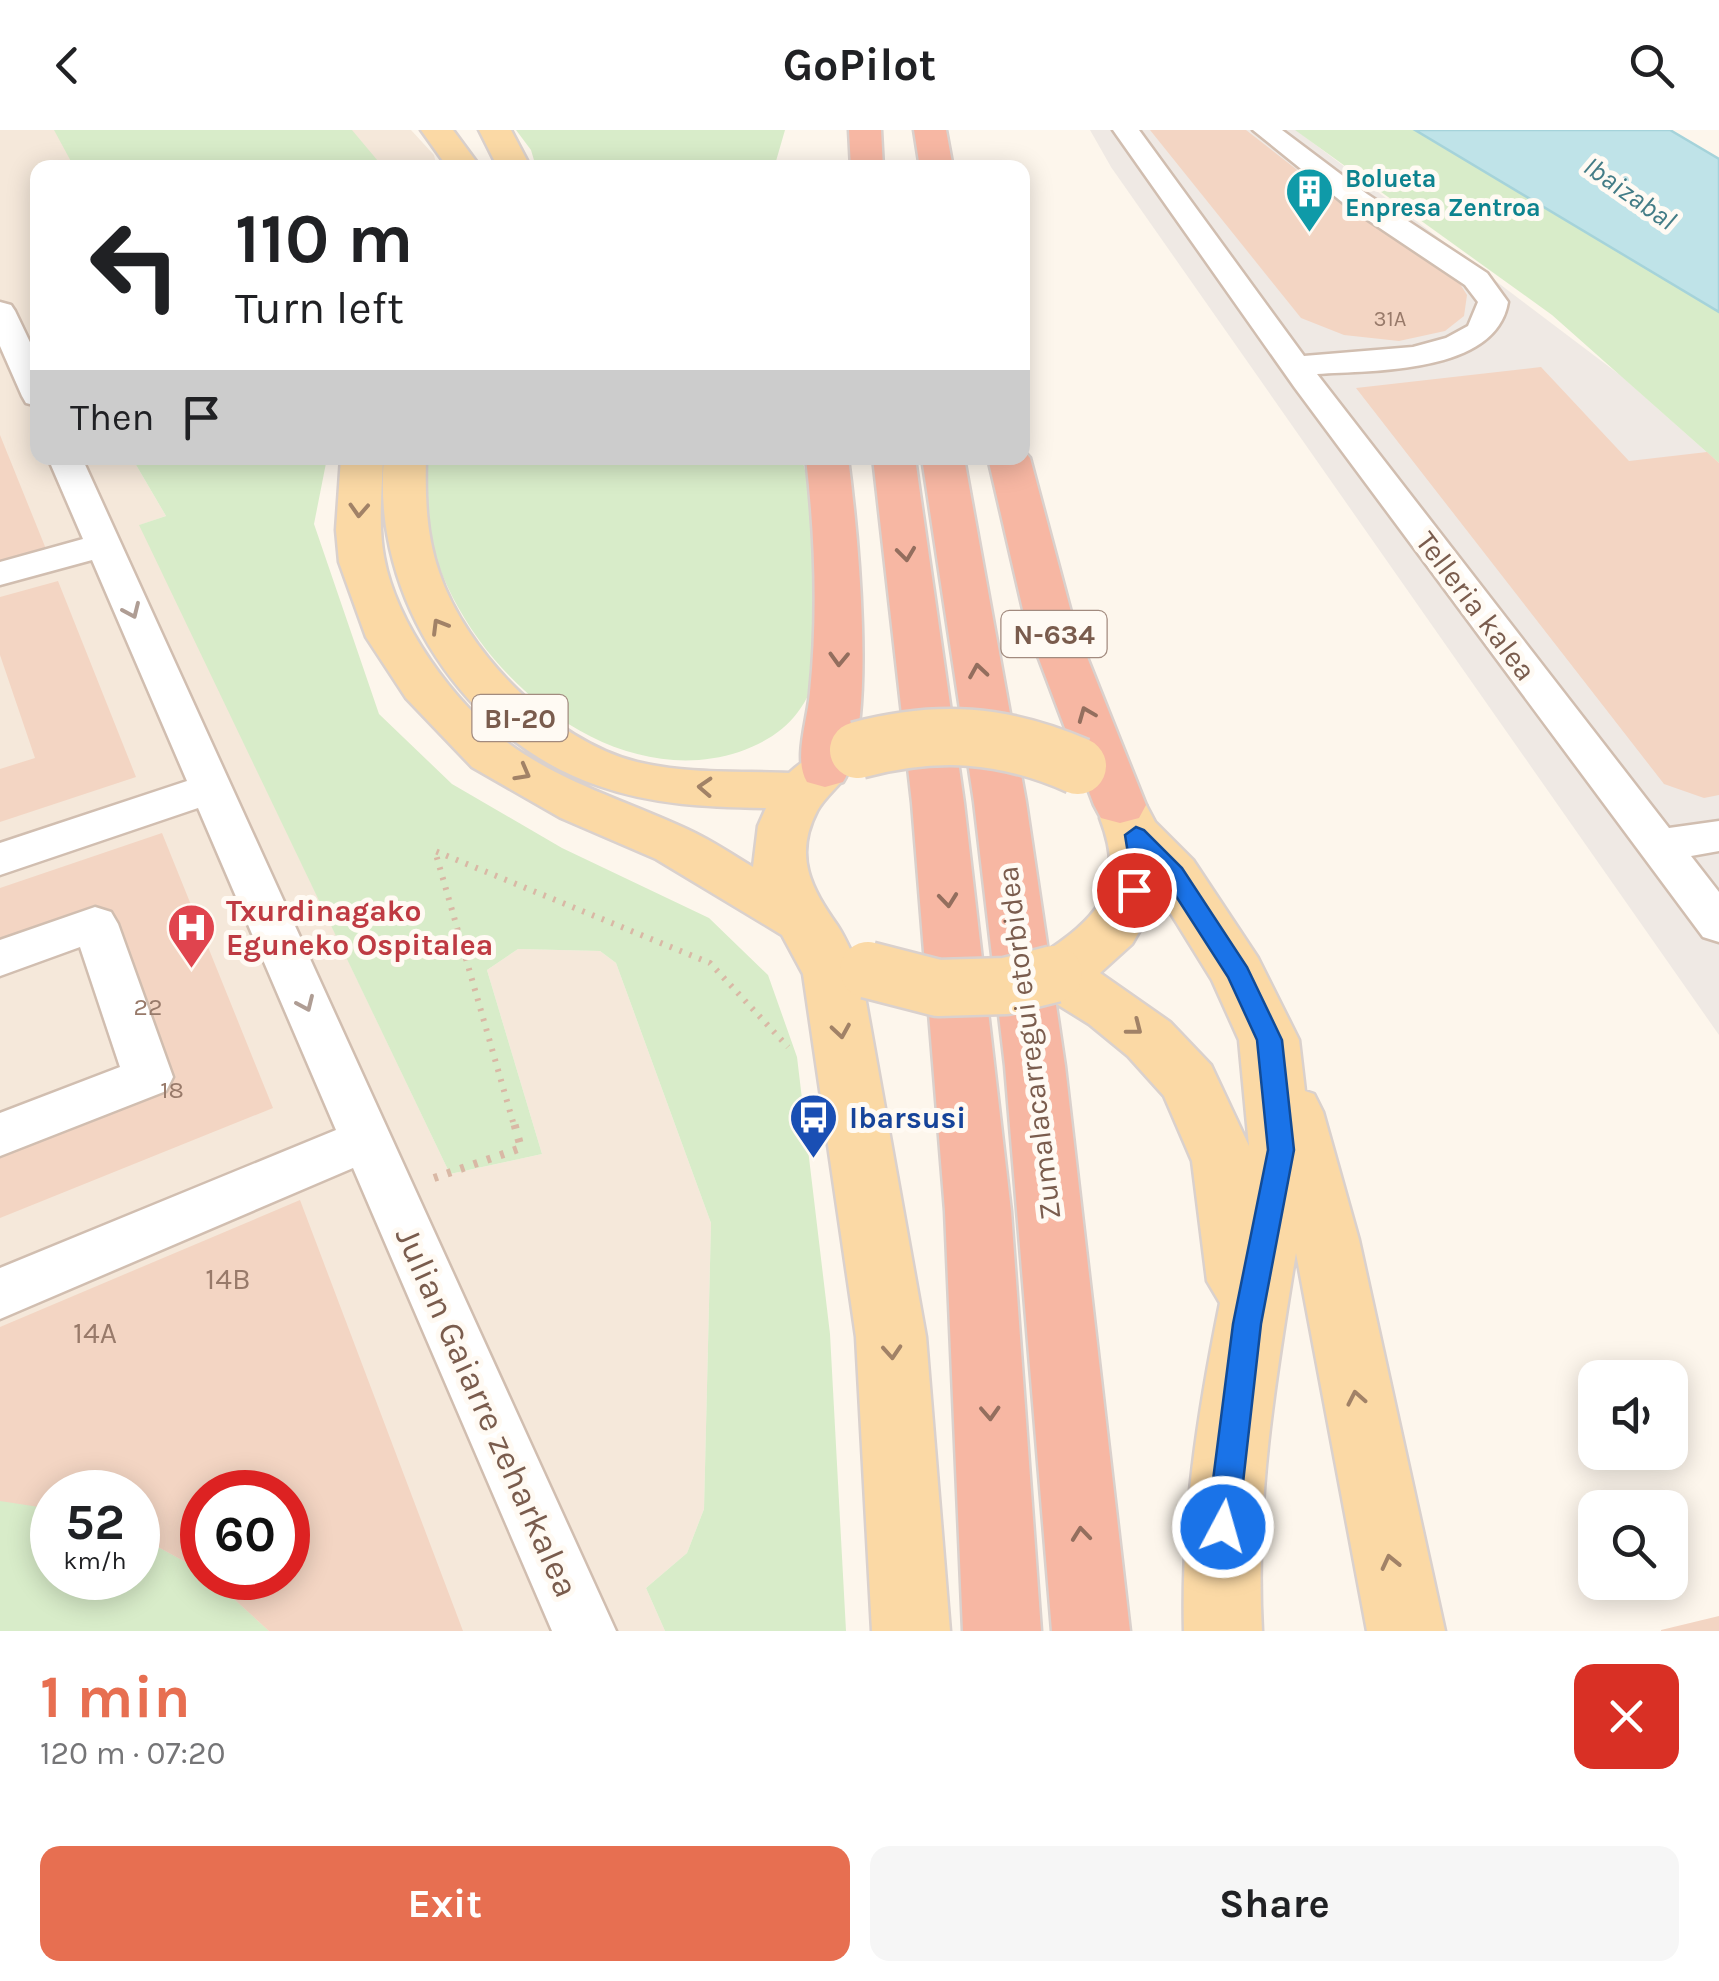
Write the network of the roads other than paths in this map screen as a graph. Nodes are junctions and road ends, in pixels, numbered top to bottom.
1 (437, 130) edge
2 (495, 130) edge
3 (842, 130) edge
4 (865, 130) edge
5 (902, 130) edge
6 (930, 130) edge
7 (1126, 130) edge
8 (1266, 130) edge
9 (459, 160) edge
10 (511, 160) edge
11 (843, 160) edge
12 (867, 160) edge
13 (904, 160) edge
14 (936, 160) edge
15 (0, 312) edge
16 (1295, 366) junction
17 (12, 370) edge
18 (30, 388) edge
19 (67, 465) edge
20 (362, 465) edge
21 (405, 465) edge
22 (829, 465) edge
23 (896, 465) edge
24 (944, 465) edge
25 (1011, 465) edge
26 (103, 545) junction
27 (0, 574) edge
28 (828, 770) junction
29 (211, 788) junction
30 (969, 802) junction
31 (1128, 820) junction
32 (1719, 836) edge
33 (1658, 845) junction
34 (0, 859) edge
35 (1719, 925) edge
36 (828, 942) junction
37 (0, 958) edge
38 (1054, 974) junction
39 (1270, 1040) junction
40 (0, 1135) edge
41 (366, 1140) junction
42 (0, 1294) edge
43 (1247, 1324) junction
44 (584, 1631) edge
45 (911, 1631) edge
46 (1002, 1631) edge
47 (1091, 1631) edge
48 (1223, 1631) edge
49 (1406, 1631) edge

1 - 9 main road
2 - 10 main road
3 - 11 highway
4 - 12 highway
5 - 13 highway
6 - 14 highway
7 - 16 street, Telleria kalea
8 - 16 street
15 - 17 street
16 - 33 street, Telleria kalea
17 - 18 street
19 - 26 street, Julian Gaiarre zeharkalea
20 -> 36 main road, BI-20
28 -> 21 main road, BI-20
22 -> 28 highway
23 -> 30 highway, Zumalacarregui etorbidea
30 -> 24 highway, Zumalacarregui etorbidea / N-634
31 -> 25 highway, N-634
26 - 27 street
26 -> 29 street, Julian Gaiarre zeharkalea
28 - 31 main road, bridge
28 - 36 main road
29 - 34 street
29 -> 41 street, Julian Gaiarre zeharkalea
30 -> 46 highway, Zumalacarregui etorbidea
47 -> 30 highway, Zumalacarregui etorbidea
31 - 38 main road
31 - 39 main road
32 - 33 street
33 - 35 street, Telleria kalea
36 - 38 main road, bridge
36 -> 45 main road
37 - 40 street
38 -> 43 main road
39 - 43 main road
49 -> 39 main road
41 - 42 street
41 - 44 street, Julian Gaiarre zeharkalea
43 - 48 main road

